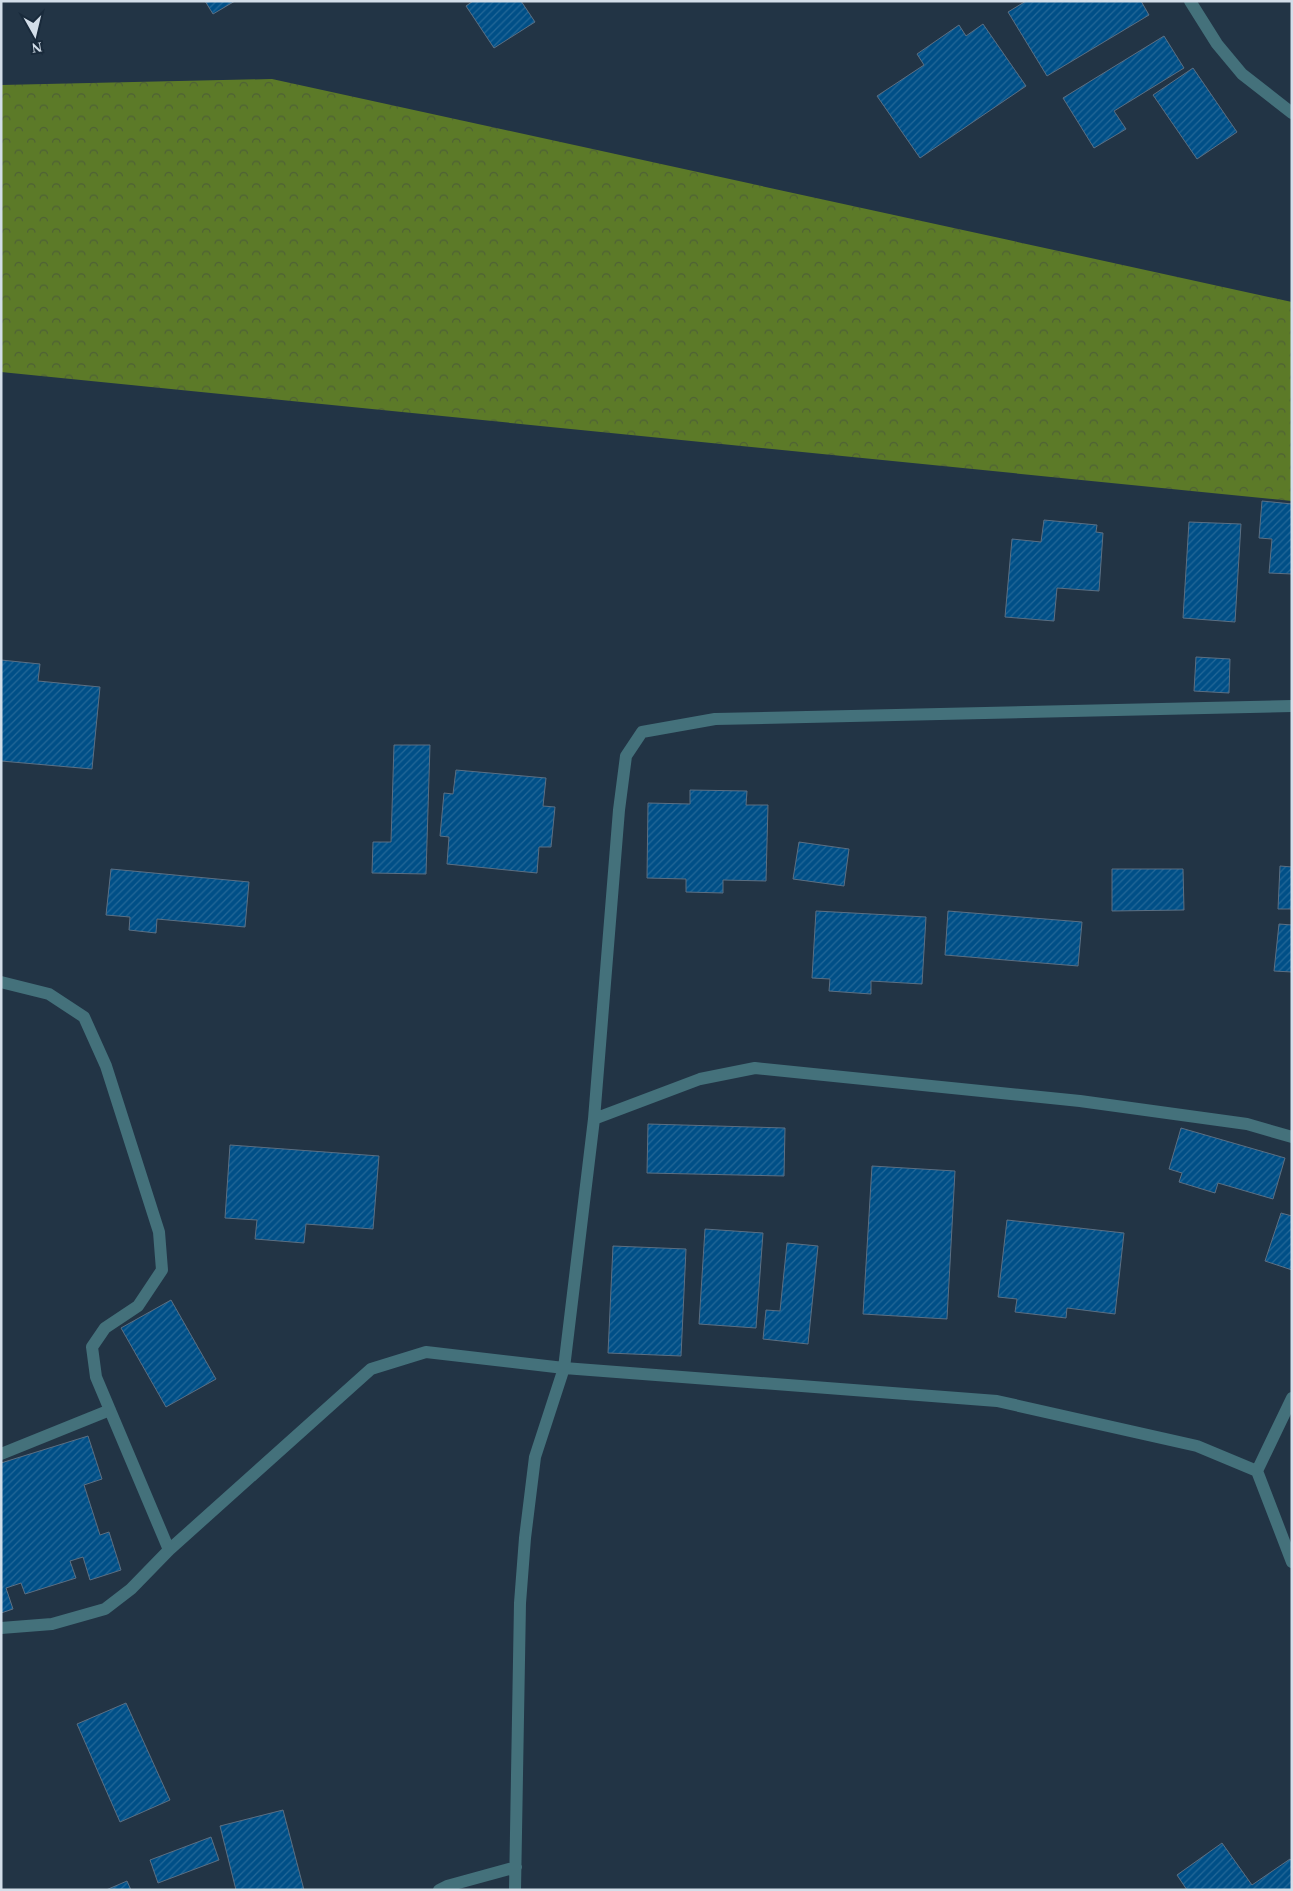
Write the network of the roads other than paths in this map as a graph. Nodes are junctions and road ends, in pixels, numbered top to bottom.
1 (1190, 1) edge
2 (1292, 113) edge
3 (1292, 706) edge
4 (1, 982) edge
5 (594, 1119) junction
6 (1292, 1137) edge
7 (564, 1368) junction
8 (1292, 1398) edge
9 (110, 1410) junction
10 (1, 1454) edge
11 (1257, 1472) junction
12 (168, 1550) junction
13 (1292, 1562) edge
14 (1, 1628) edge
15 (516, 1867) junction
16 (439, 1890) edge
17 (515, 1890) edge

1 - 2 street
3 - 5 street
4 - 9 street
5 - 6 street
5 - 7 street
7 - 11 street
7 - 12 street
7 - 15 street
8 - 11 street
9 - 10 street
9 - 12 street
11 - 13 street
12 - 14 street
15 - 16 street
15 - 17 street

